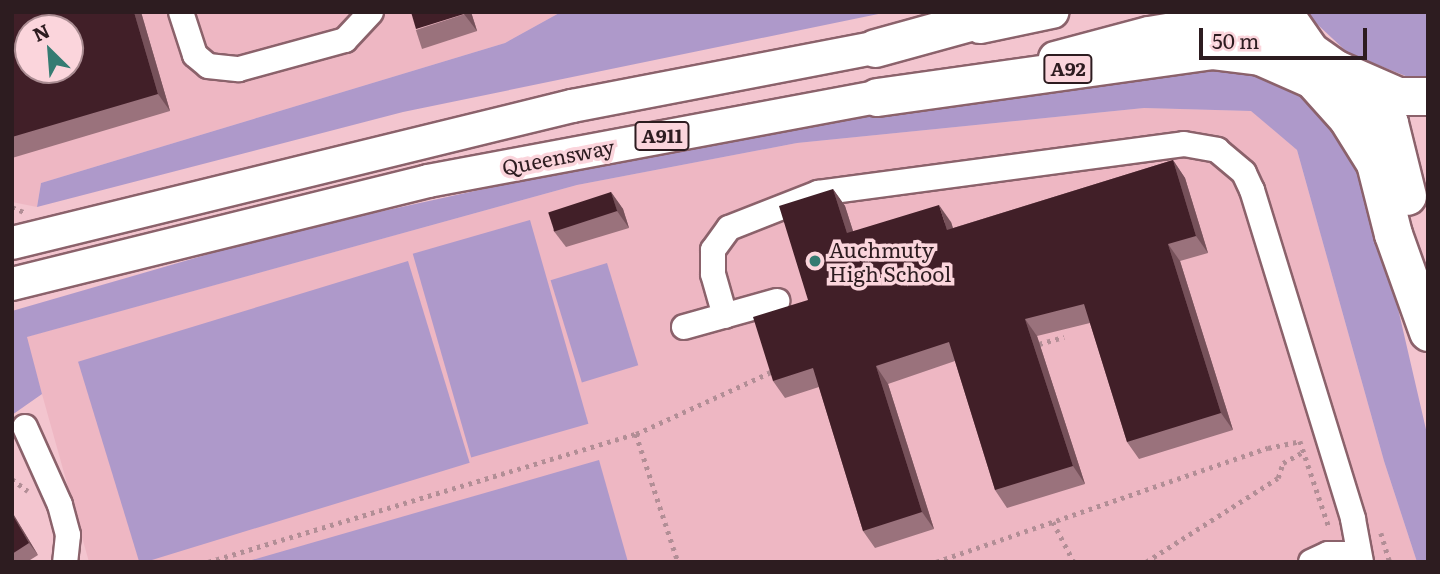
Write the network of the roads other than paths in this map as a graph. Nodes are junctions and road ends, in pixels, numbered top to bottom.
1 (181, 12) edge
2 (371, 12) edge
3 (1006, 12) edge
4 (1052, 12) edge
5 (1283, 12) edge
6 (875, 48) junction
7 (1310, 51) junction
8 (1361, 83) junction
9 (1428, 96) edge
10 (877, 97) junction
11 (12, 243) edge
12 (12, 284) edge
13 (1428, 300) edge
14 (777, 301) dead end
15 (725, 316) junction
16 (684, 327) dead end
17 (1428, 332) edge
18 (25, 428) dead end
19 (1359, 558) edge
20 (65, 562) edge
21 (1311, 562) edge

1 - 2 street
3 - 6 highway
4 - 6 main road, Queensway / A911
5 - 7 highway
6 - 11 main road, Queensway / A911
7 - 8 highway
7 - 10 main road, Queensway / A911
8 - 9 highway
8 - 13 highway
10 - 12 main road, Queensway / A911
10 - 17 highway, A92
14 - 15 street
15 - 16 street
15 - 19 street
18 - 20 street
19 - 21 street

